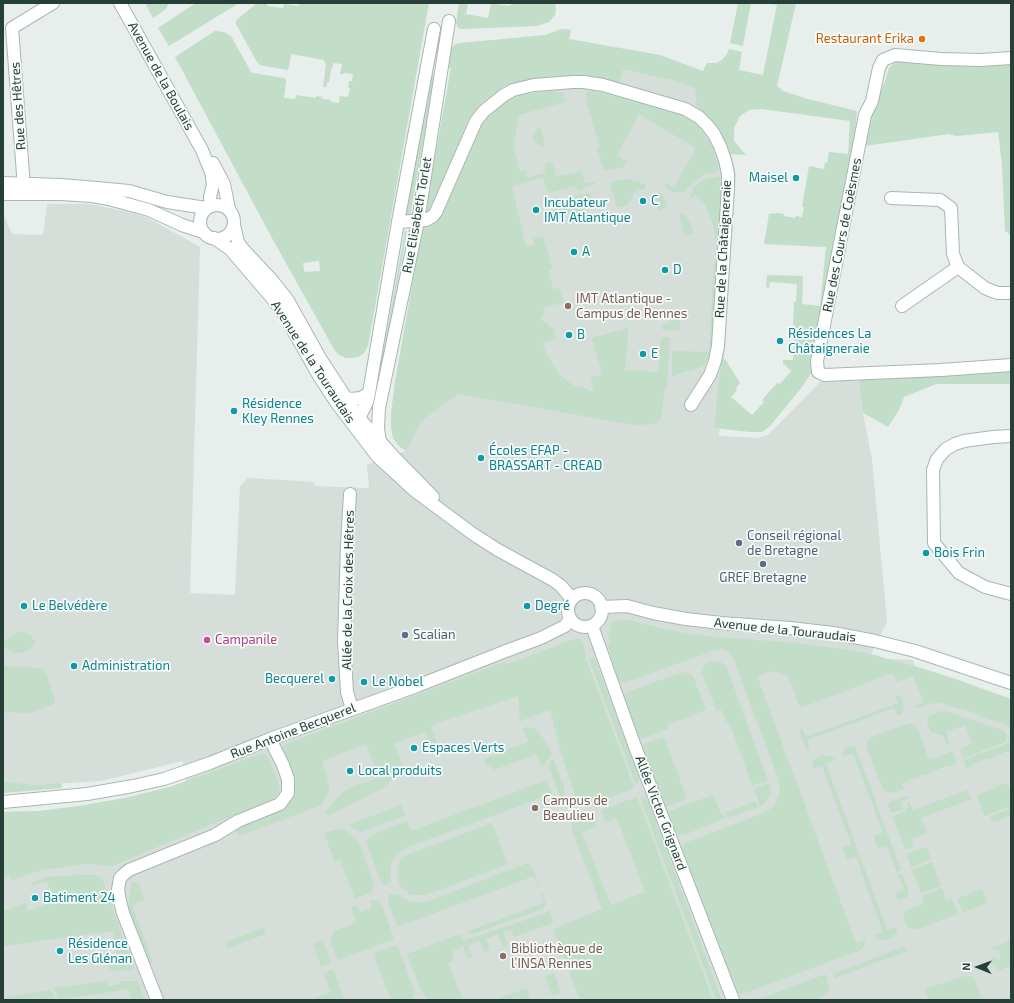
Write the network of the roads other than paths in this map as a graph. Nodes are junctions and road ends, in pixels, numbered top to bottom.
1 (53, 3) edge
2 (120, 3) edge
3 (449, 21) dead end
4 (434, 29) dead end
5 (1011, 58) edge
6 (202, 150) junction
7 (3, 183) edge
8 (23, 184) junction
9 (3, 194) edge
10 (891, 198) dead end
11 (208, 207) junction
12 (229, 209) junction
13 (418, 221) junction
14 (398, 222) junction
15 (234, 224) junction
16 (209, 235) junction
17 (958, 267) junction
18 (1011, 293) edge
19 (902, 306) dead end
20 (1011, 365) edge
21 (325, 385) junction
22 (369, 393) junction
23 (346, 398) junction
24 (691, 405) dead end
25 (379, 408) junction
26 (359, 418) junction
27 (361, 436) junction
28 (1011, 436) edge
29 (380, 442) junction
30 (350, 494) dead end
31 (450, 516) junction
32 (1011, 594) edge
33 (572, 599) junction
34 (601, 607) junction
35 (570, 619) junction
36 (592, 626) junction
37 (1011, 683) edge
38 (352, 709) junction
39 (270, 739) junction
40 (3, 802) edge
41 (157, 1000) edge
42 (733, 1000) edge

1 - 8 street, Rue des Hêtres
2 - 6 street, Avenue de la Boulais
3 - 13 street, Rue Elisabeth Torlet
4 - 14 street, Rue Elisabeth Torlet
5 - 20 street, Rue des Cours de Coësmes
6 - 11 street, Avenue de la Boulais
6 - 12 street, Avenue de la Boulais
7 - 8 street
8 - 11 street
9 - 16 street, Avenue de la Touraudais
10 - 17 street
11 - 12 street
11 - 16 street
12 - 15 street
13 - 14 street, Rue de la Châtaigneraie
13 - 24 street, Rue de la Châtaigneraie
13 - 25 street, Rue Elisabeth Torlet
14 - 22 street, Rue Elisabeth Torlet
15 - 16 street
15 - 23 street, Avenue de la Touraudais
16 - 21 street, Avenue de la Touraudais
17 - 18 street
17 - 19 street
21 - 26 street
21 - 27 street, Avenue de la Touraudais
22 - 23 street
22 - 26 street, Rue Elisabeth Torlet
23 - 26 street, Avenue de la Touraudais
25 - 26 street
25 - 29 street, Rue Elisabeth Torlet
26 - 27 street
26 - 29 street, Avenue de la Touraudais
27 - 31 street, Avenue de la Touraudais
28 - 32 street
29 - 31 street, Avenue de la Touraudais
30 - 38 street, Allée de la Croix des Hêtres
31 - 33 street, Avenue de la Touraudais
33 - 34 street
33 - 35 street
34 - 36 street
34 - 37 street, Avenue de la Touraudais
35 - 36 street
35 - 38 street, Rue Antoine Becquerel
36 - 42 street, Allée Victor Grignard
38 - 39 street, Rue Antoine Becquerel
39 - 40 street, Rue Antoine Becquerel
39 - 41 street

